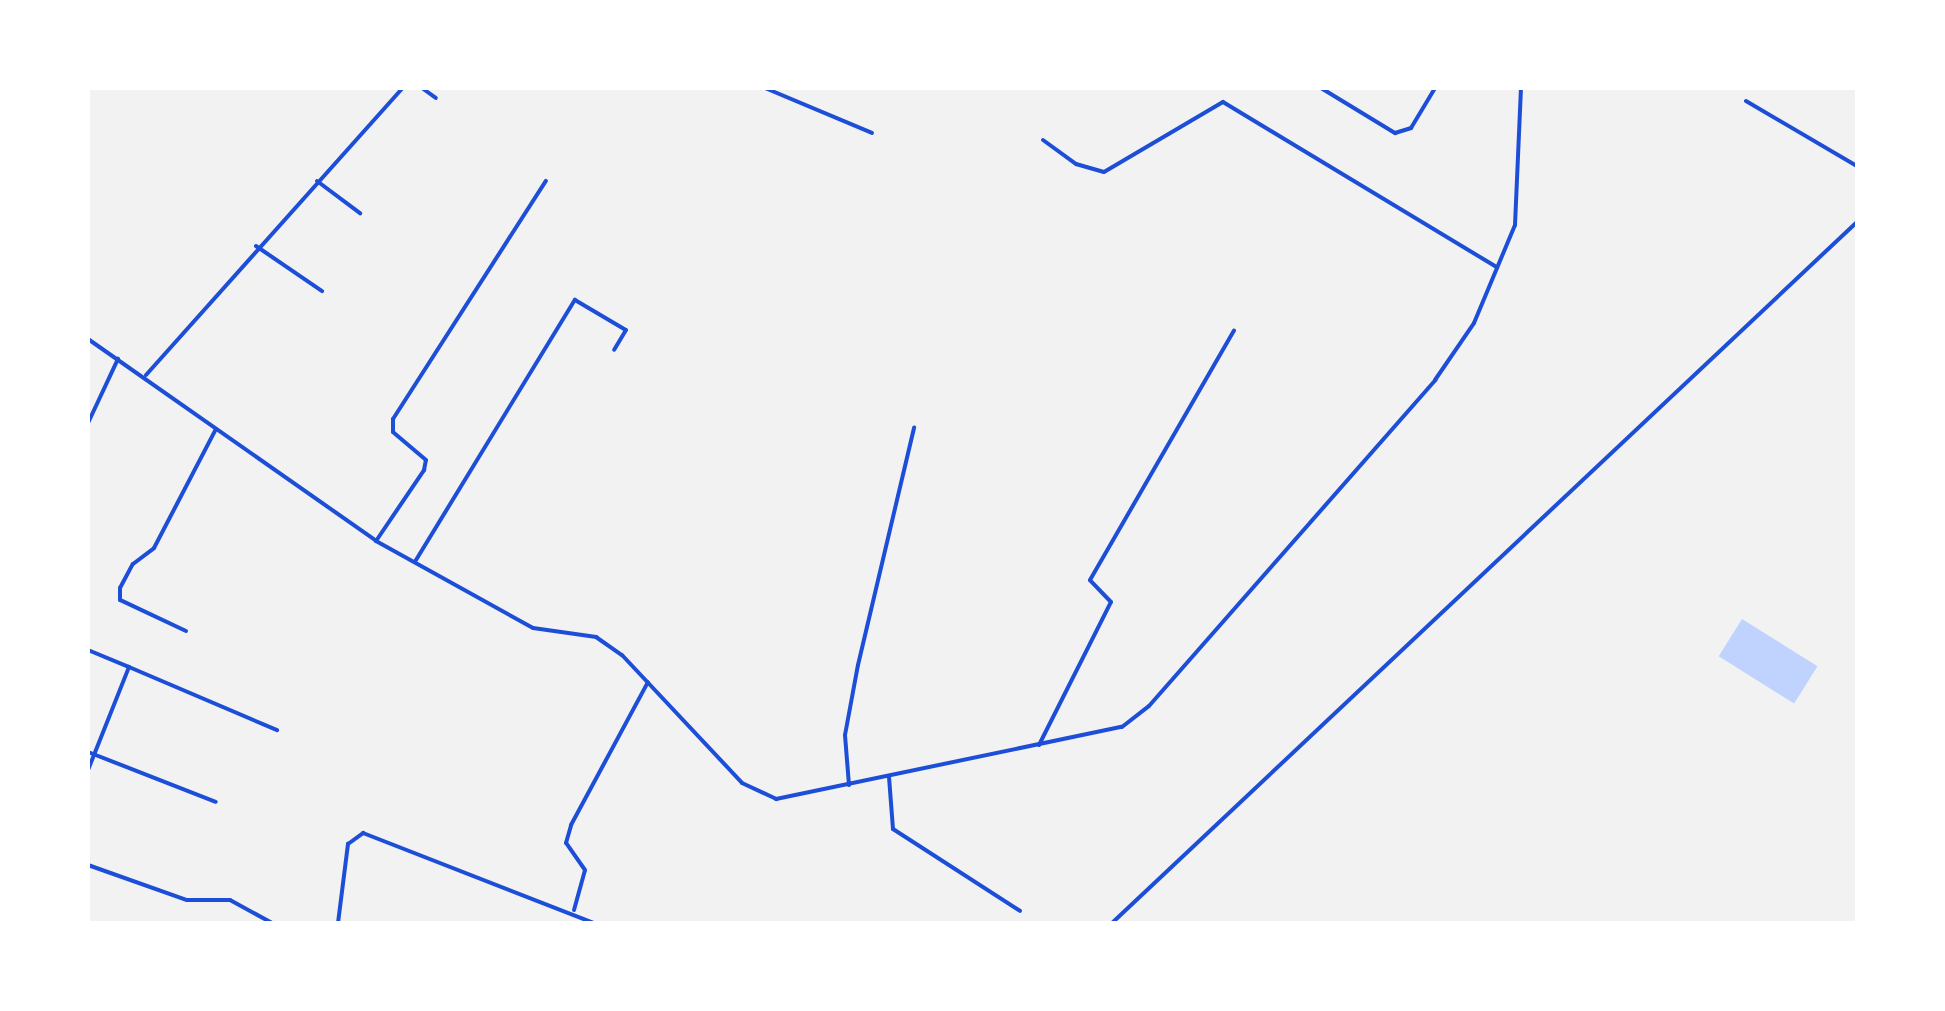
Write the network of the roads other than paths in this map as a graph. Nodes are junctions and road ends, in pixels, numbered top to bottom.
1 (403, 88) edge
2 (422, 88) edge
3 (765, 88) edge
4 (1321, 88) edge
5 (1435, 88) edge
6 (1521, 88) edge
7 (436, 98) dead end
8 (1746, 101) dead end
9 (872, 133) dead end
10 (1043, 140) dead end
11 (1857, 166) edge
12 (317, 181) junction
13 (546, 181) dead end
14 (360, 213) dead end
15 (1857, 222) edge
16 (256, 246) junction
17 (1497, 267) junction
18 (322, 291) dead end
19 (1234, 331) dead end
20 (88, 339) edge
21 (614, 350) dead end
22 (118, 359) junction
23 (145, 376) junction
24 (88, 423) edge
25 (217, 428) junction
26 (914, 428) dead end
27 (88, 505) edge
28 (88, 523) edge
29 (376, 541) junction
30 (416, 560) junction
31 (186, 631) dead end
32 (88, 650) edge
33 (129, 667) junction
34 (648, 682) junction
35 (277, 730) dead end
36 (1039, 746) junction
37 (88, 752) edge
38 (95, 755) junction
39 (88, 770) edge
40 (889, 777) junction
41 (849, 785) junction
42 (216, 802) dead end
43 (88, 865) edge
44 (574, 910) junction
45 (1020, 911) dead end
46 (272, 923) edge
47 (338, 923) edge
48 (594, 923) edge
49 (1112, 923) edge

1 - 12 street
2 - 7 street
3 - 9 street
4 - 5 street
6 - 17 street
8 - 11 street
10 - 17 street
12 - 14 street
12 - 16 street
13 - 29 street
15 - 49 street
16 - 18 street
16 - 23 street
17 - 36 street
19 - 36 street
20 - 22 street
21 - 30 street
22 - 23 street
22 - 24 street
23 - 25 street
25 - 29 street
25 - 31 street
26 - 41 street
27 - 28 street
29 - 30 street
30 - 34 street
32 - 33 street
33 - 35 street
33 - 38 street
34 - 41 street
34 - 44 street
36 - 40 street
37 - 38 street
38 - 39 street
38 - 42 street
40 - 41 street
40 - 45 street
43 - 46 street
44 - 47 street
44 - 48 street

